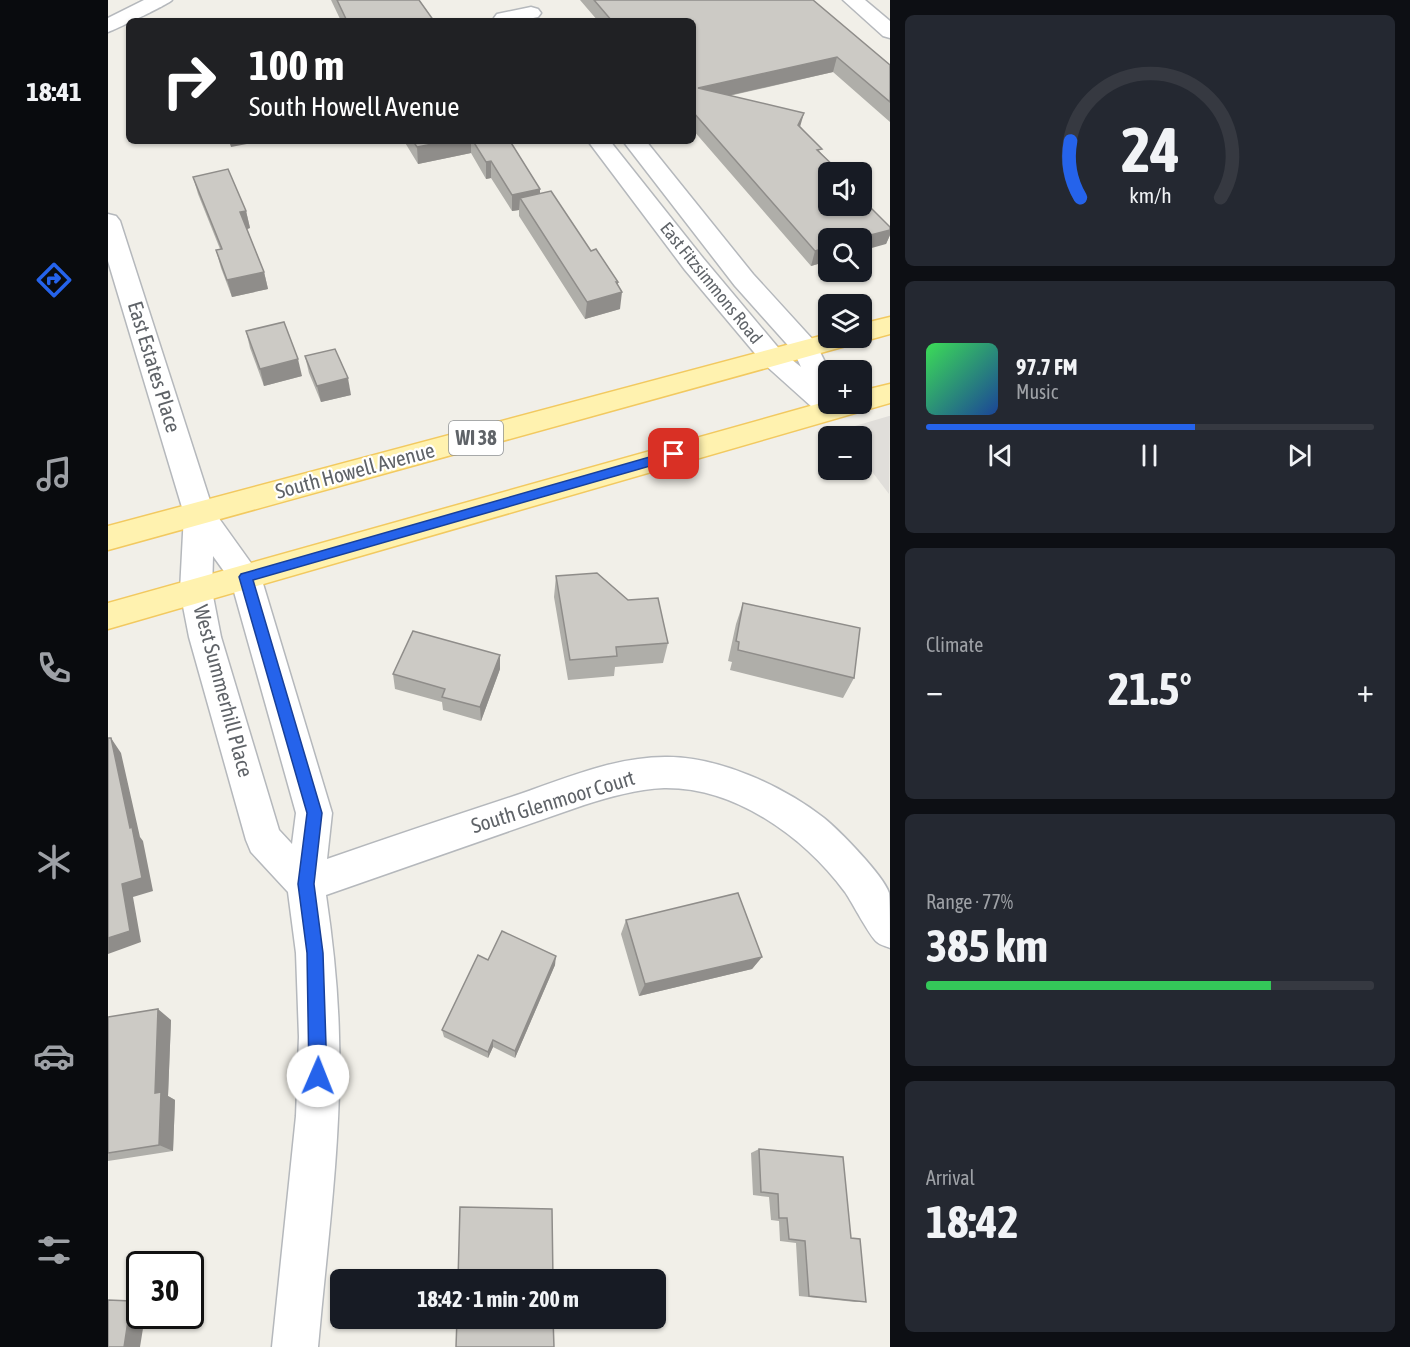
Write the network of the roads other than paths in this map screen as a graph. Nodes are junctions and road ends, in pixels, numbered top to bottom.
1 (162, 0) edge
2 (490, 0) edge
3 (853, 0) edge
4 (529, 11) edge
5 (504, 18) edge
6 (510, 18) edge
7 (108, 26) edge
8 (890, 32) edge
9 (600, 144) edge
10 (636, 144) edge
11 (655, 167) junction
12 (624, 174) junction
13 (108, 221) edge
14 (890, 325) edge
15 (872, 330) edge
16 (818, 345) edge
17 (806, 348) junction
18 (772, 357) junction
19 (818, 371) edge
20 (818, 391) edge
21 (818, 409) edge
22 (199, 514) junction
23 (108, 538) edge
24 (246, 577) junction
25 (196, 591) junction
26 (108, 616) edge
27 (306, 884) junction
28 (890, 929) edge
29 (295, 1347) edge

1 - 7 street
2 - 5 street
3 - 8 street
4 - 6 street
9 - 12 street, East Fitzsimmons Road
10 - 11 street, East Fitzsimmons Road
11 - 12 street
11 - 17 street, East Fitzsimmons Road
12 - 18 street, East Fitzsimmons Road
13 - 22 street, East Estates Place
14 - 15 main road
16 - 17 main road, South Howell Avenue / WI 38
17 - 18 main road, South Howell Avenue / WI 38
17 - 19 street, East Fitzsimmons Road
18 - 20 street, East Fitzsimmons Road
18 - 22 main road, South Howell Avenue / WI 38
21 - 24 main road
22 - 23 main road, South Howell Avenue / WI 38
22 - 24 street
22 - 25 street, West Summerhill Place
24 - 25 main road
24 - 27 street
25 - 26 main road
25 - 27 street, West Summerhill Place
27 - 28 street, South Glenmoor Court
27 - 29 street

